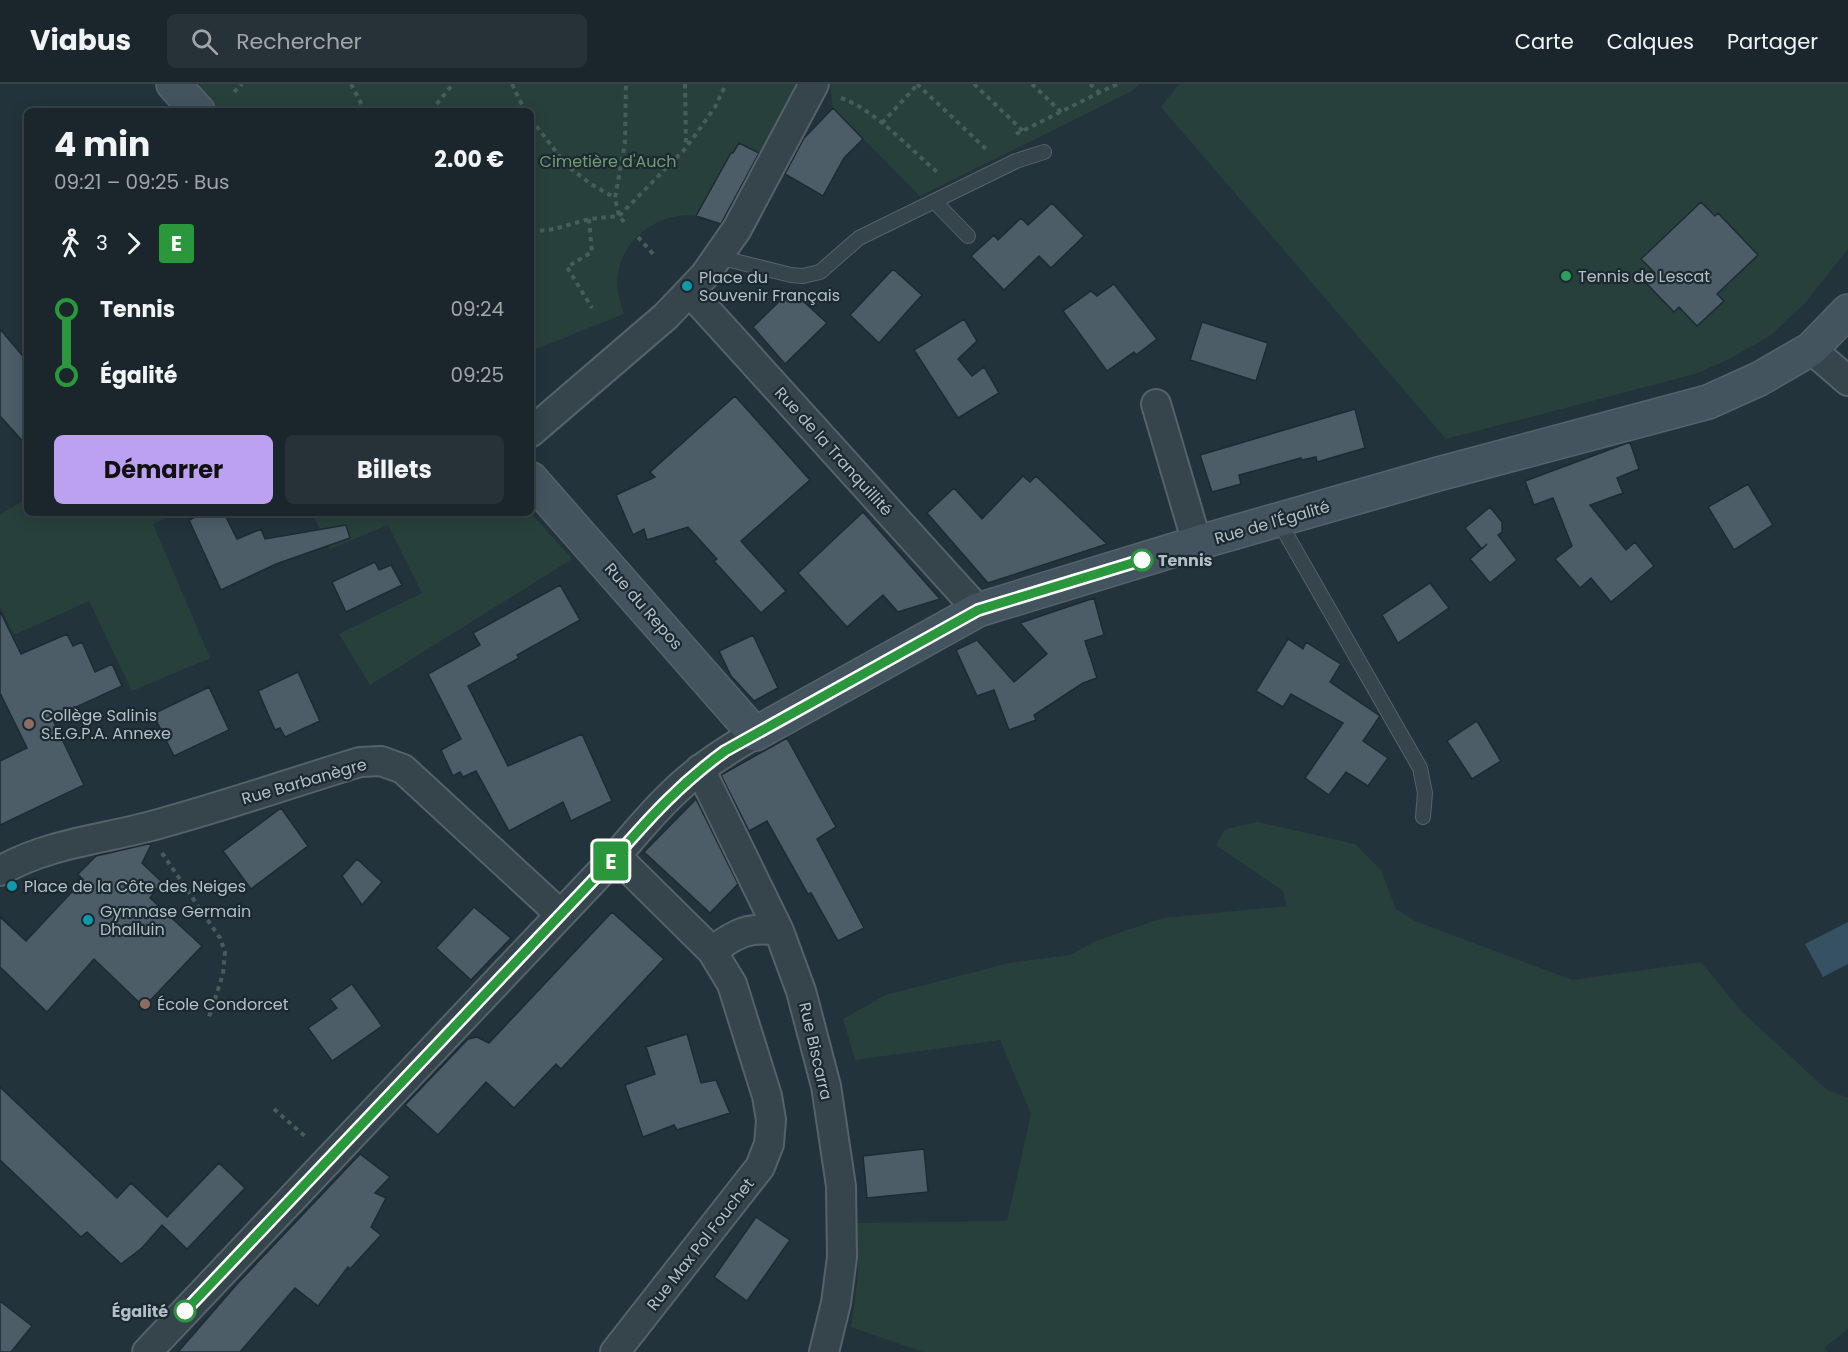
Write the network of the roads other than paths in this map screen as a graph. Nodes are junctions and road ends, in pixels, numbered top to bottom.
1 (173, 84) edge
2 (826, 91) edge
3 (195, 108) edge
4 (1044, 152) dead end
5 (934, 201) junction
6 (968, 236) dead end
7 (718, 257) junction
8 (690, 292) junction
9 (1848, 311) edge
10 (1811, 349) junction
11 (1848, 381) edge
12 (1156, 404) dead end
13 (534, 429) edge
14 (534, 482) edge
15 (1278, 520) junction
16 (1197, 543) junction
17 (978, 610) junction
18 (755, 734) junction
19 (700, 769) junction
20 (1423, 817) dead end
21 (616, 856) junction
22 (0, 871) edge
23 (560, 914) junction
24 (779, 931) junction
25 (712, 951) junction
26 (147, 1352) edge
27 (615, 1352) edge
28 (824, 1352) edge

1 - 3 street
2 - 7 street
4 - 5 lane
5 - 6 lane
5 - 7 lane
7 - 8 street
8 - 13 street
8 - 17 street, Rue de la Tranquillité
9 - 10 street, Rue de l'Égalité
10 - 11 street
10 - 15 street, Rue de l'Égalité
12 - 16 street
14 - 18 street, Rue du Repos
15 - 16 street, Rue de l'Égalité
15 - 20 lane
16 - 17 street, Rue de l'Égalité
17 - 18 street, Rue de l'Égalité
18 - 19 street, Rue de l'Égalité
19 - 21 street, Rue de l'Égalité
19 - 24 street, Rue Biscarra
21 - 23 street, Rue de l'Égalité
21 - 25 street, Rue Max Pol Fouchet
22 - 23 street, Rue Barbanègre
23 - 26 street, Rue de l'Égalité
24 - 25 street
24 - 28 street, Rue Biscarra
25 - 27 street, Rue Max Pol Fouchet

